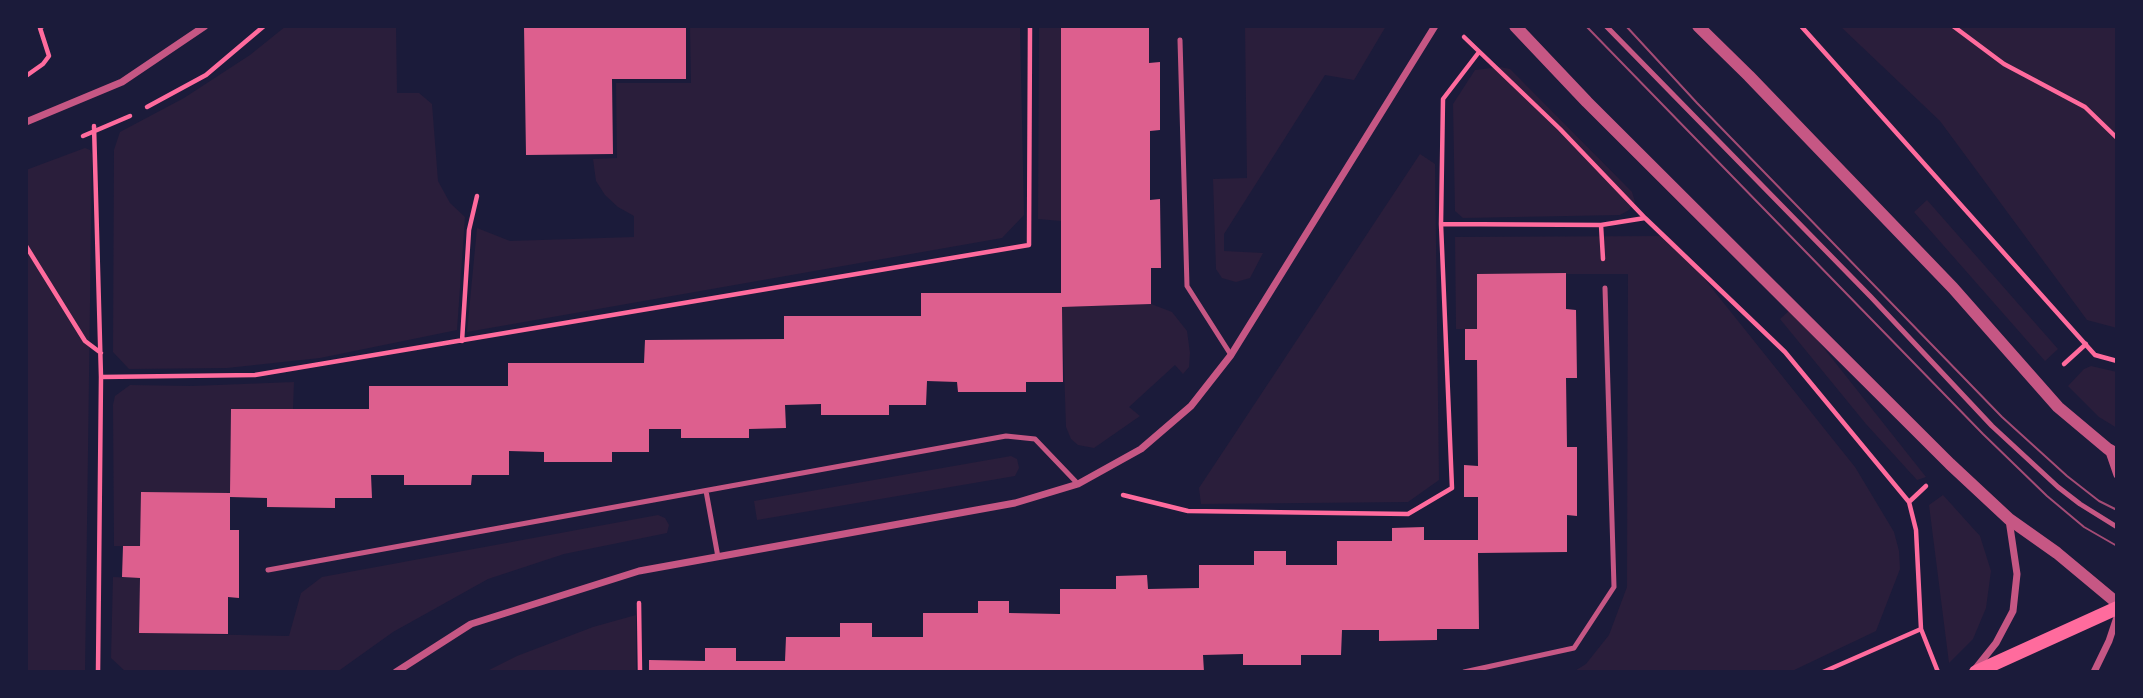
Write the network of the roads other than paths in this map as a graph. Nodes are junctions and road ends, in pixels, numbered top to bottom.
1 (205, 26) edge
2 (1435, 26) edge
3 (1516, 26) edge
4 (1606, 26) edge
5 (1698, 26) edge
6 (1180, 40) dead end
7 (26, 122) edge
8 (1605, 288) dead end
9 (1231, 355) junction
10 (2112, 452) edge
11 (2117, 475) edge
12 (1078, 484) junction
13 (706, 491) junction
14 (2009, 519) junction
15 (2117, 527) edge
16 (718, 557) junction
17 (268, 570) dead end
18 (2117, 606) edge
19 (2117, 617) edge
20 (396, 672) edge
21 (1464, 672) edge
22 (1975, 672) edge
23 (2094, 672) edge

1 - 7 street
2 - 9 street
3 - 14 street
4 - 15 lane
5 - 10 street
6 - 9 lane
8 - 21 lane
9 - 12 street
10 - 11 street
12 - 13 lane
12 - 16 street
13 - 16 lane
13 - 17 lane
14 - 18 street
14 - 22 street
16 - 20 street
18 - 22 main road
19 - 23 street

